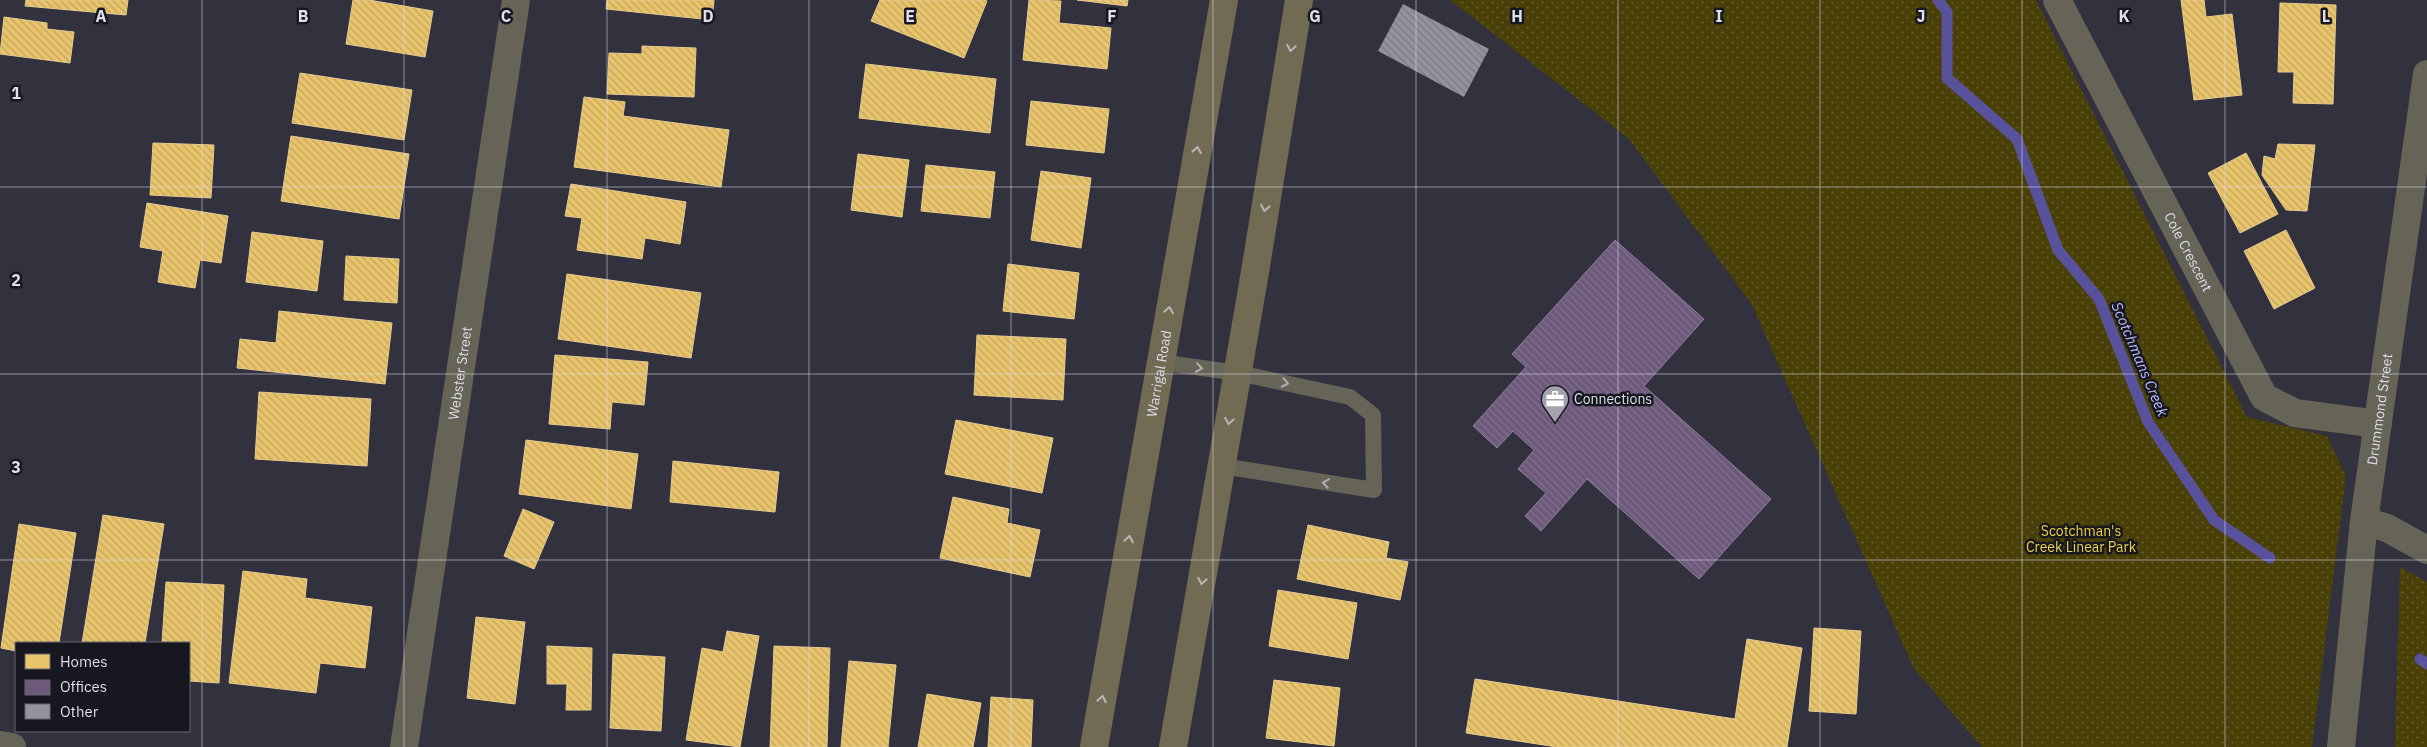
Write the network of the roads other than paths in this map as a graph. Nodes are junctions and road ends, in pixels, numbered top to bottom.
1 (516, 0) edge
2 (1224, 0) edge
3 (1299, 0) edge
4 (2057, 0) edge
5 (2427, 74) edge
6 (1160, 362) junction
7 (1238, 373) junction
8 (2378, 424) junction
9 (1222, 466) junction
10 (2364, 521) junction
11 (2427, 550) edge
12 (0, 745) edge
13 (12, 747) edge
14 (404, 747) edge
15 (1094, 747) edge
16 (1173, 747) edge
17 (2342, 747) edge

1 - 14 street, Webster Street
6 -> 2 highway, Warrigal Road
3 -> 7 highway
4 - 8 street, Cole Crescent
5 - 8 street, Drummond Street
6 -> 7 lane
15 -> 6 highway, Warrigal Road
7 -> 9 highway
7 -> 9 lane
8 - 10 street, Drummond Street
9 -> 16 highway
10 - 11 street
10 - 17 street, Drummond Street
12 - 13 street

